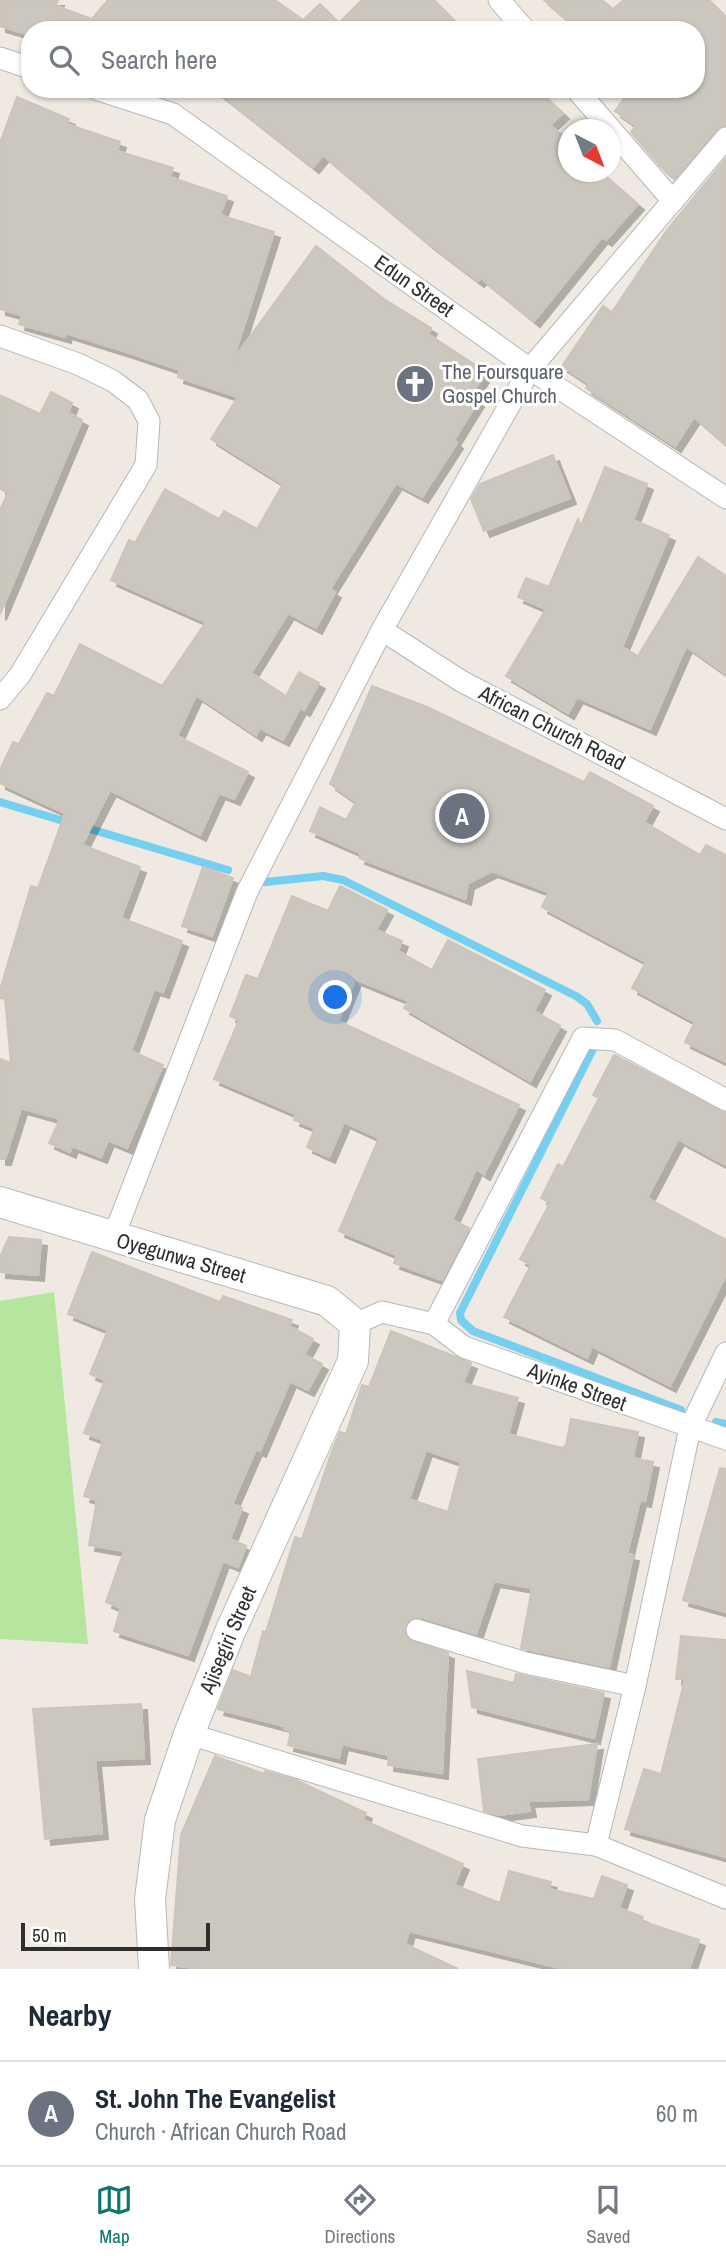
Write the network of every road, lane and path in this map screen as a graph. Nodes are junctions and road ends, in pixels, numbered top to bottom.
1 (499, 0) edge
2 (517, 21) edge
3 (0, 58) edge
4 (21, 65) edge
5 (124, 98) edge
6 (584, 98) edge
7 (726, 138) edge
8 (673, 201) junction
9 (0, 336) edge
10 (530, 369) junction
11 (726, 498) edge
12 (382, 630) junction
13 (0, 699) edge
14 (726, 819) edge
15 (726, 1100) edge
16 (0, 1202) edge
17 (113, 1238) junction
18 (355, 1324) junction
19 (434, 1324) junction
20 (726, 1353) edge
21 (690, 1428) junction
22 (726, 1439) edge
23 (416, 1630) dead end
24 (635, 1686) junction
25 (189, 1734) junction
26 (596, 1845) junction
27 (726, 1898) edge
28 (154, 1969) edge

1 - 2 street
3 - 4 street
5 - 10 street, Edun Street
6 - 8 street
7 - 8 street
8 - 10 street
9 - 13 street
10 - 11 street, Edun Street
10 - 12 street
12 - 14 street, African Church Road
12 - 17 street
15 - 19 street
16 - 17 street, Oyegunwa Street
17 - 18 street, Oyegunwa Street
18 - 19 street
18 - 25 street, Ajisegiri Street
19 - 21 street, Ayinke Street
20 - 21 street
21 - 22 street, Ayinke Street
21 - 24 street
23 - 24 street
24 - 26 street
25 - 26 street
25 - 28 street, Ajisegiri Street
26 - 27 street

